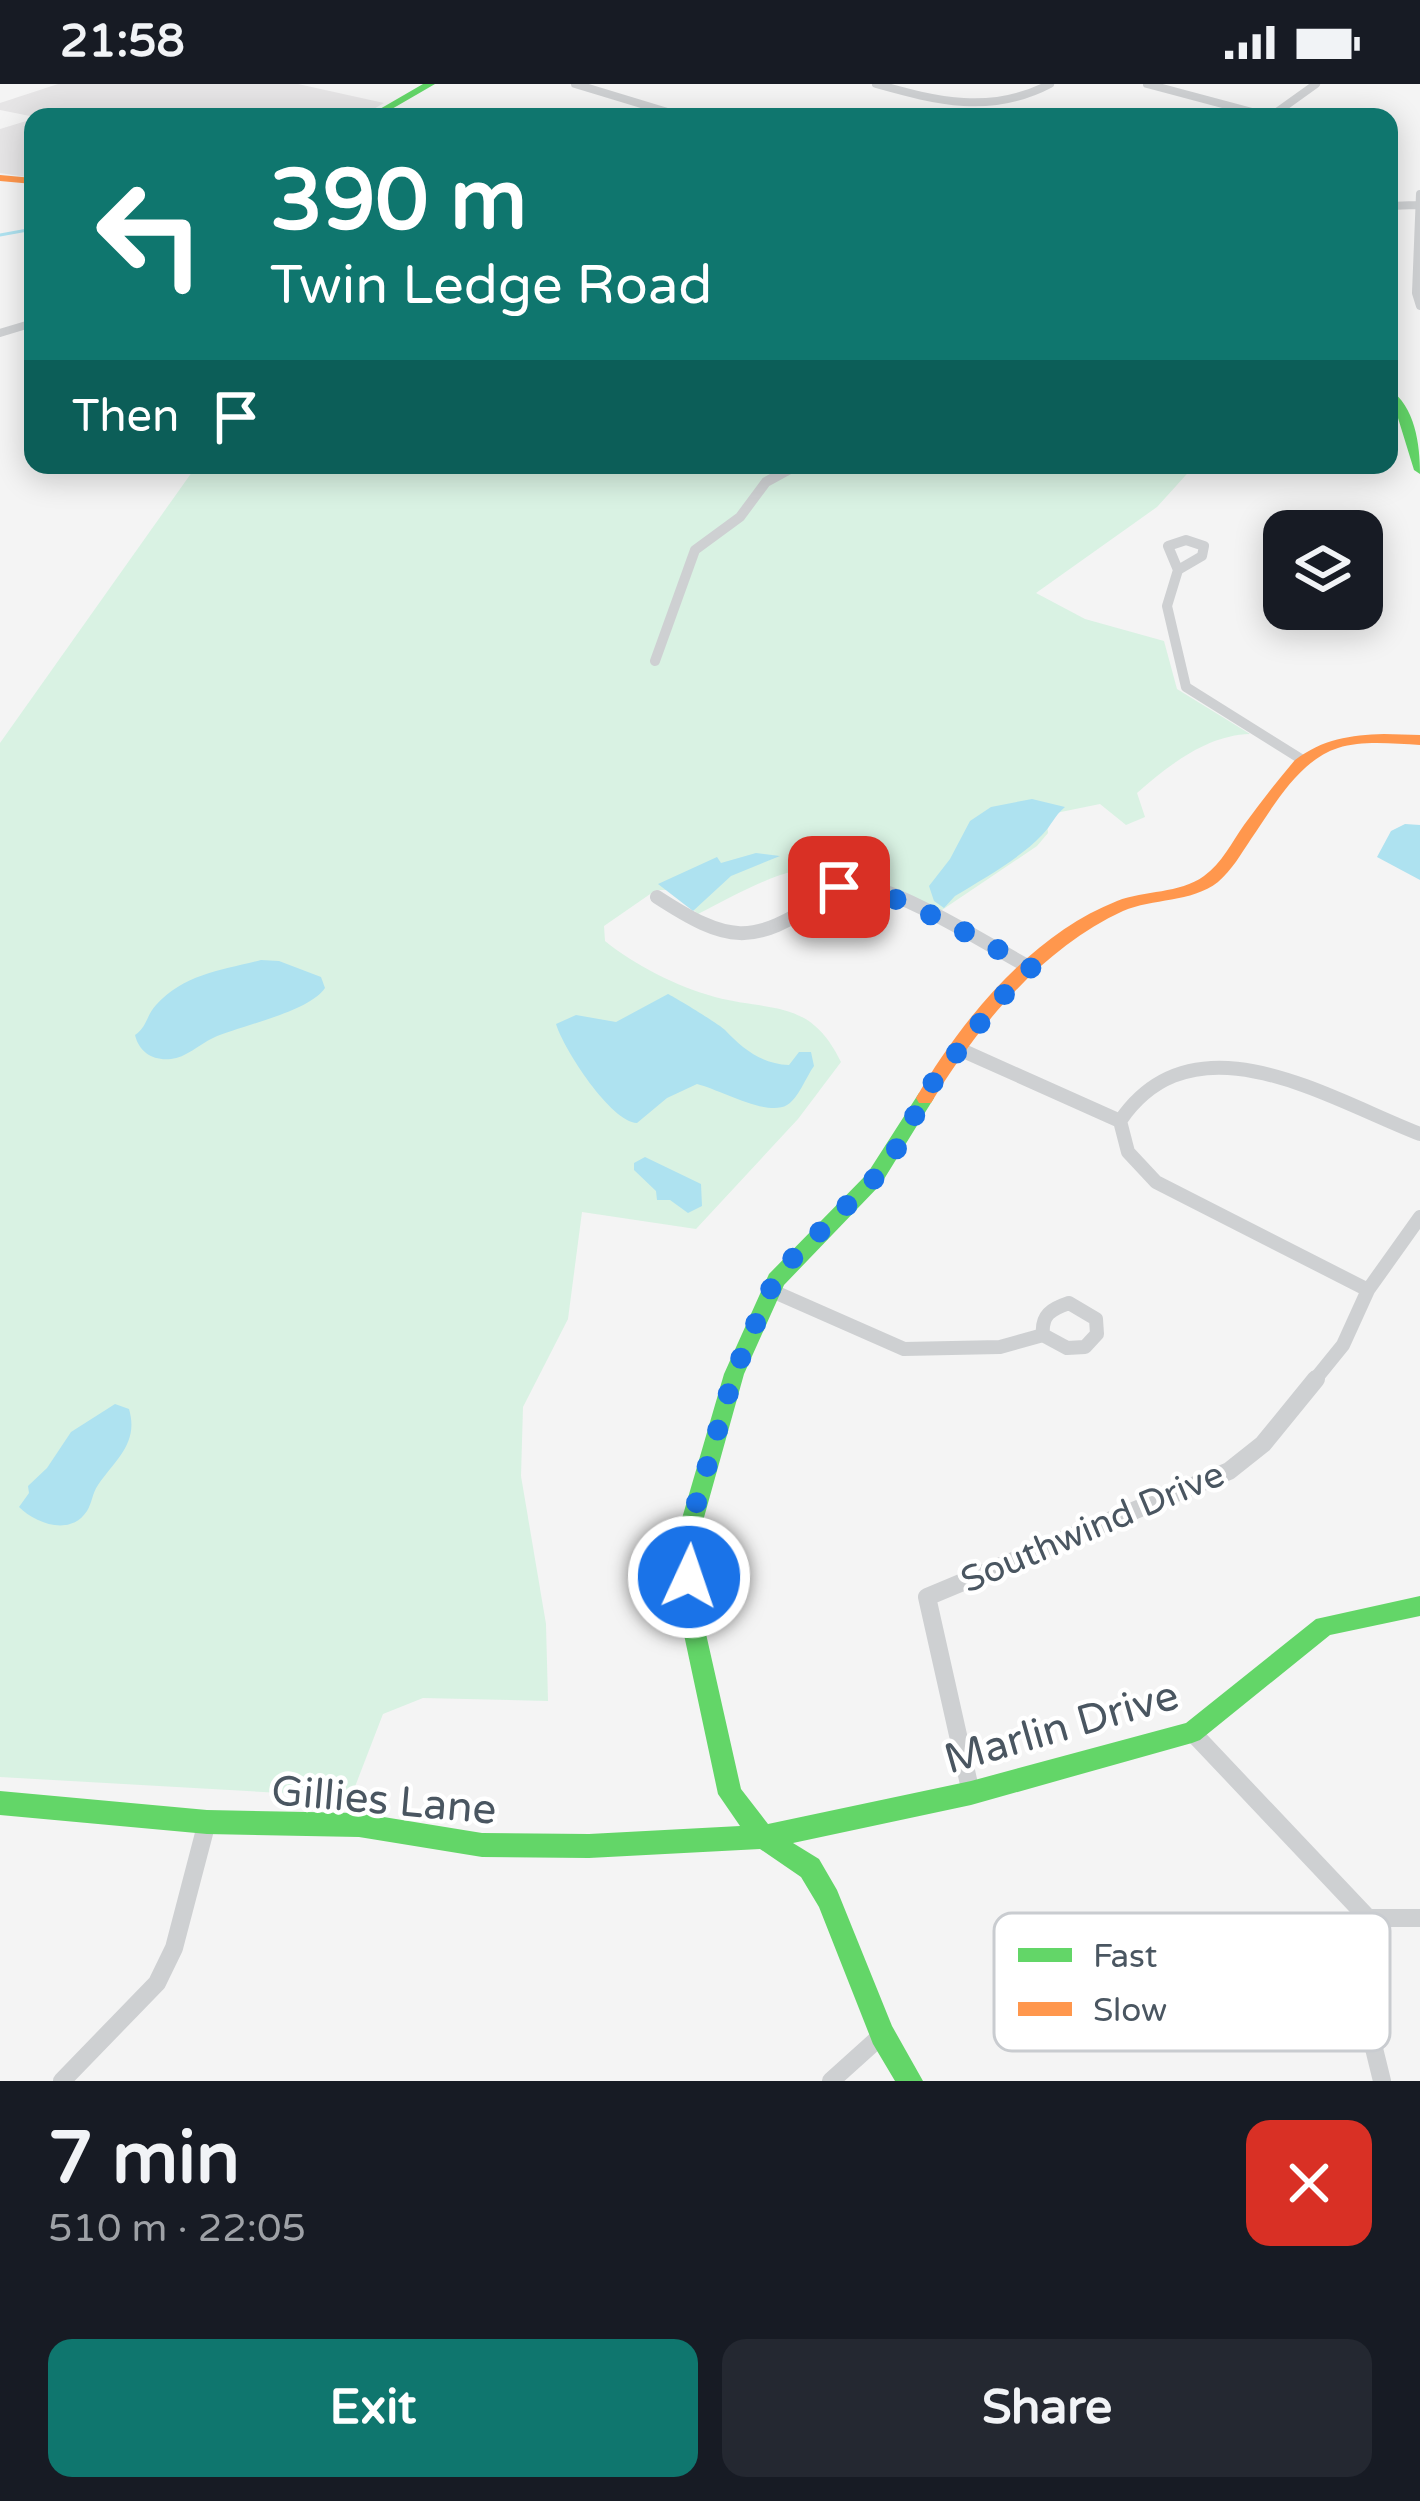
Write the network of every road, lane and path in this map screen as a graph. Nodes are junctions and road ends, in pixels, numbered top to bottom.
1 (430, 84) edge
2 (574, 84) edge
3 (876, 84) edge
4 (1050, 84) edge
5 (1147, 84) edge
6 (1316, 84) edge
7 (386, 108) edge
8 (654, 108) edge
9 (1236, 108) edge
10 (1283, 108) edge
11 (1418, 199) edge
12 (1420, 306) edge
13 (1398, 406) edge
14 (1415, 435) edge
15 (1420, 470) edge
16 (781, 474) edge
17 (1178, 570) dead end
18 (655, 661) dead end
19 (1420, 740) edge
20 (1301, 759) junction
21 (657, 897) dead end
22 (1031, 968) junction
23 (959, 1049) junction
24 (1120, 1121) junction
25 (1420, 1134) edge
26 (1420, 1217) edge
27 (770, 1290) junction
28 (1369, 1290) junction
29 (1043, 1335) dead end
30 (1420, 1606) edge
31 (1192, 1732) junction
32 (971, 1793) junction
33 (0, 1803) edge
34 (207, 1822) junction
35 (763, 1837) junction
36 (1363, 1913) edge
37 (882, 2035) junction
38 (1375, 2051) edge
39 (62, 2081) edge
40 (831, 2081) edge
41 (910, 2081) edge
42 (1382, 2081) edge

1 - 7 street
2 - 8 street
3 - 4 street
5 - 9 street
6 - 10 street
11 - 12 street
13 - 14 street
14 - 15 street
16 - 18 street
17 - 20 street
19 - 20 street
20 - 22 street
21 - 22 street
22 - 23 street
23 - 24 street
23 - 27 street
24 - 25 street
24 - 28 street
26 - 28 street, Southwind Drive
27 - 29 street
27 - 35 street
28 - 32 street, Southwind Drive
30 - 31 street, Marlin Drive
31 - 32 street, Marlin Drive
31 - 36 street
32 - 35 street, Marlin Drive
33 - 34 street, Gillies Lane
34 - 35 street, Gillies Lane
34 - 39 street
35 - 37 street
37 - 40 street
37 - 41 street
38 - 42 street

